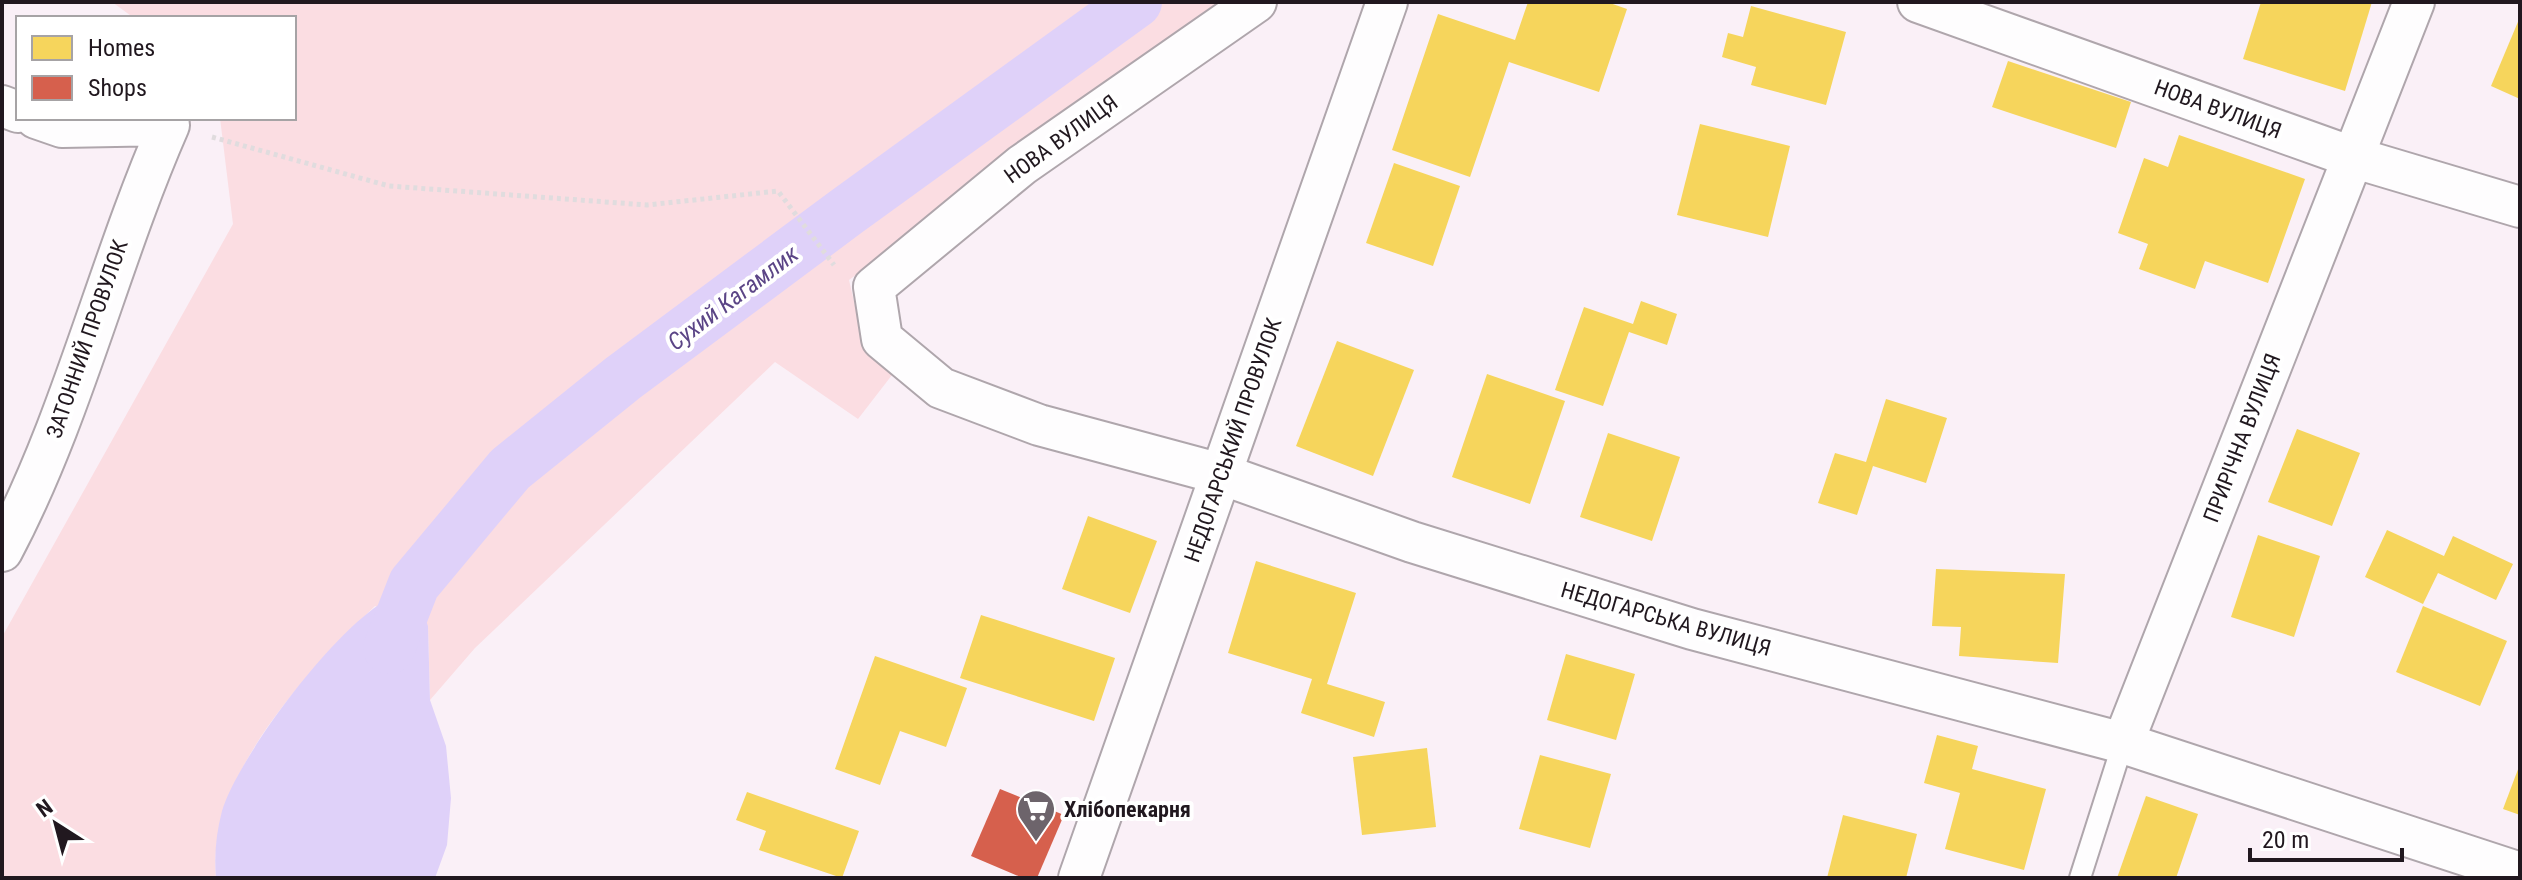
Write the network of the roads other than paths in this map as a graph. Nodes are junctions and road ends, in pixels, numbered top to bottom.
1 (1256, 2) edge
2 (1387, 2) edge
3 (1918, 2) edge
4 (2414, 2) edge
5 (42, 120) edge
6 (2352, 157) junction
7 (2520, 207) edge
8 (874, 287) joint
9 (1221, 474) junction
10 (2, 551) edge
11 (2123, 743) junction
12 (2520, 873) edge
13 (1079, 878) edge
14 (2080, 878) edge

1 - 8 street, НОВА ВУЛИЦЯ
2 - 9 street, НЕДОГАРСЬКИЙ ПРОВУЛОК
3 - 6 street, НОВА ВУЛИЦЯ
4 - 6 street, ПРИРІЧНА ВУЛИЦЯ
5 - 10 street, ЗАТОННИЙ ПРОВУЛОК
6 - 7 street, НОВА ВУЛИЦЯ
6 - 11 street, ПРИРІЧНА ВУЛИЦЯ
8 - 9 street, НЕДОГАРСЬКА ВУЛИЦЯ
9 - 11 street, НЕДОГАРСЬКА ВУЛИЦЯ
9 - 13 street, НЕДОГАРСЬКИЙ ПРОВУЛОК
11 - 12 street, НЕДОГАРСЬКА ВУЛИЦЯ
11 - 14 lane, ПРИРІЧНА ВУЛИЦЯ

